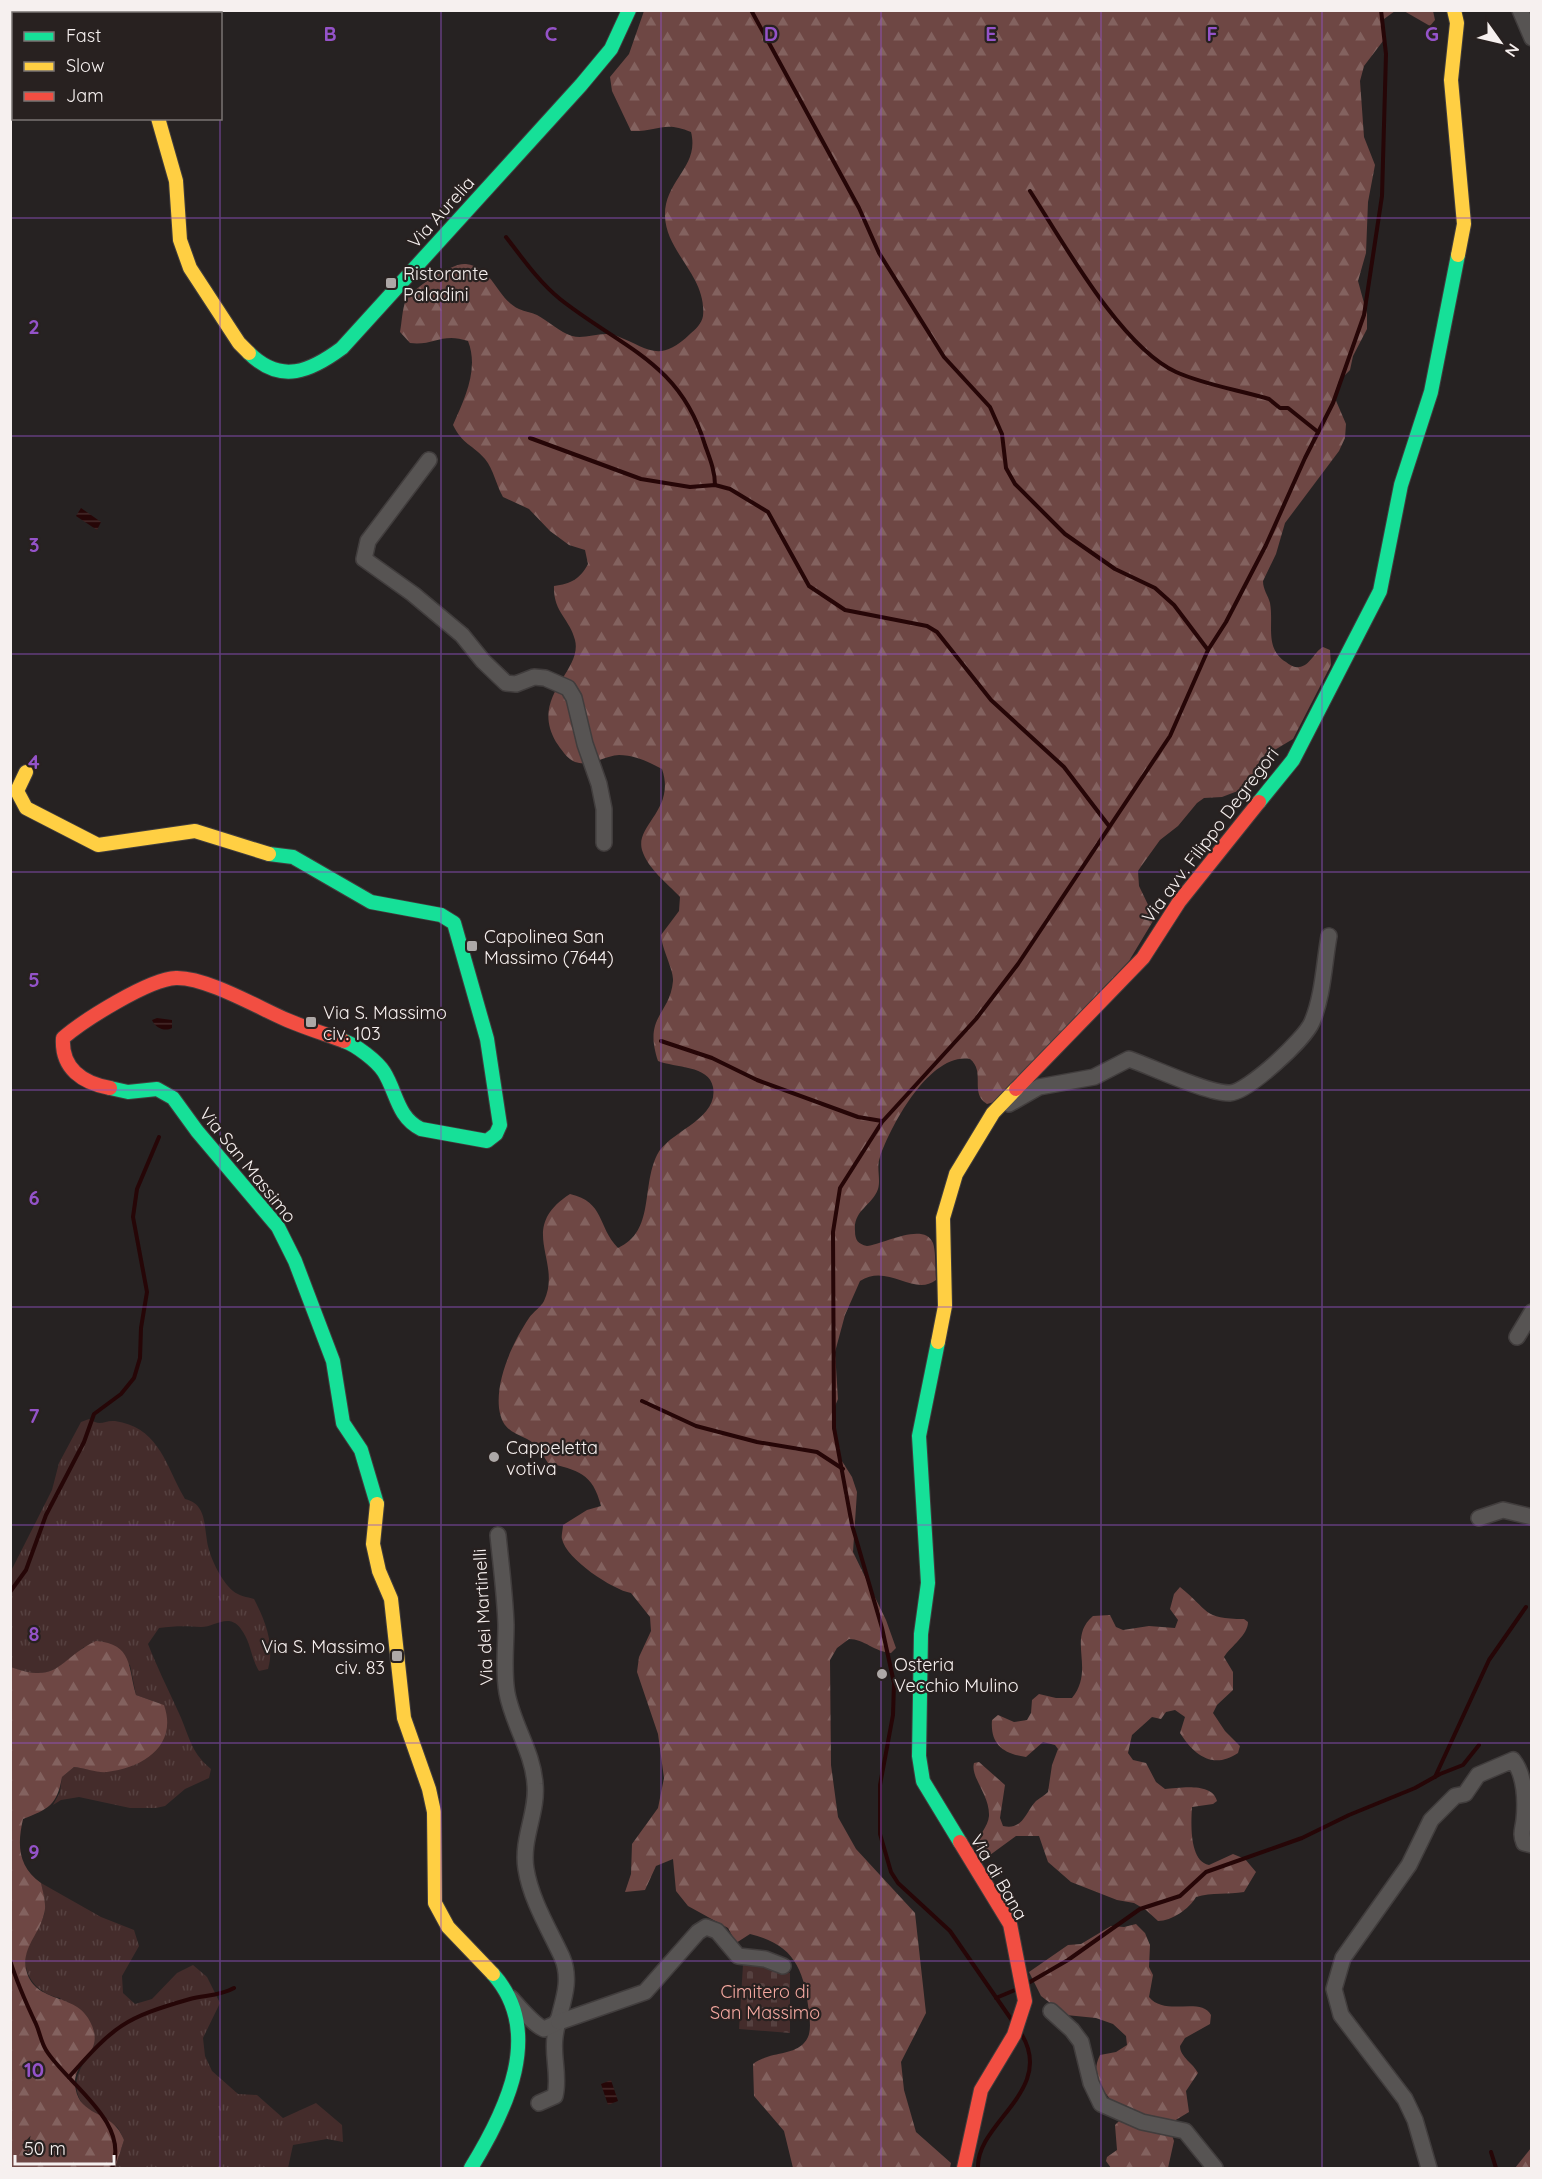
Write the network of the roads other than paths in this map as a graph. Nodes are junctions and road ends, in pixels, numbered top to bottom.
1 (629, 10) edge
2 (1454, 10) edge
3 (1520, 10) edge
4 (1532, 38) edge
5 (159, 120) edge
6 (429, 460) dead end
7 (26, 772) dead end
8 (604, 843) dead end
9 (1329, 936) dead end
10 (993, 1113) junction
11 (1532, 1312) edge
12 (1516, 1337) dead end
13 (1532, 1517) edge
14 (1479, 1518) dead end
15 (498, 1535) dead end
16 (921, 1634) joint
17 (1532, 1845) edge
18 (783, 1966) dead end
19 (512, 1998) junction
20 (1051, 2011) dead end
21 (560, 2018) junction
22 (539, 2103) dead end
23 (471, 2169) edge
24 (964, 2169) edge
25 (1215, 2169) edge
26 (1430, 2169) edge

1 - 5 street, Via Aurelia
2 - 10 street, Via avv. Filippo Degregori
3 - 4 street
6 - 8 street
7 - 19 street, Via San Massimo
9 - 10 street
10 - 16 street, Via avv. Filippo Degregori
11 - 12 street
13 - 14 street
15 - 21 street, Via dei Martinelli
16 - 24 street, Via di Bana
17 - 26 street
18 - 21 street
19 - 21 street
19 - 23 street, Via San Massimo
20 - 25 street
21 - 22 street, Via dei Martinelli

